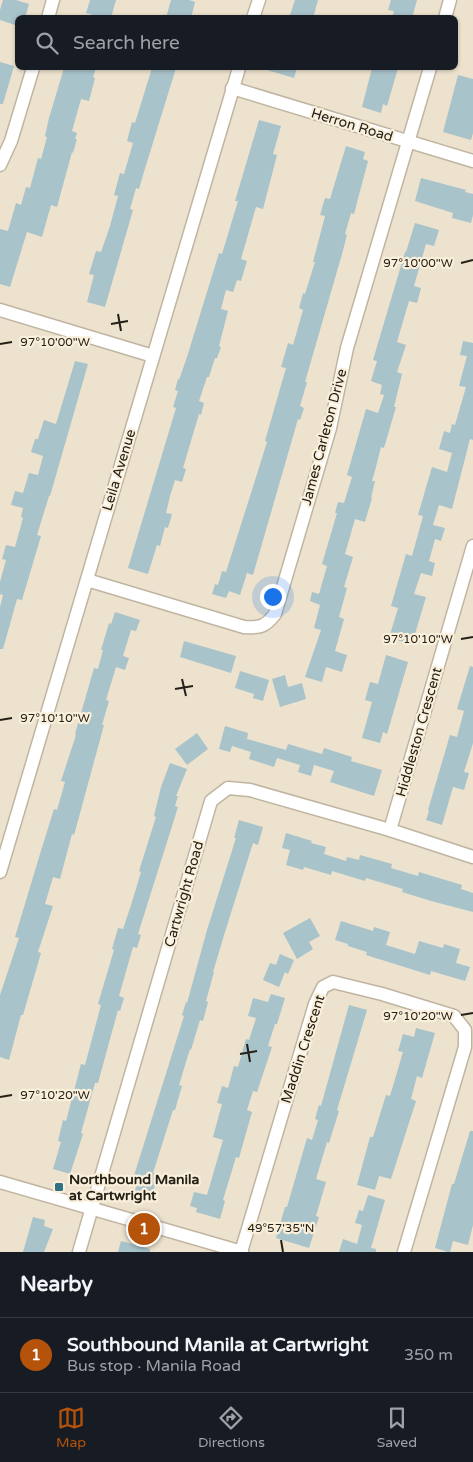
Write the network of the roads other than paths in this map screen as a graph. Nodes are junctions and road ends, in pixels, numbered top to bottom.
1 (53, 0) edge
2 (259, 0) edge
3 (450, 0) edge
4 (49, 15) edge
5 (254, 15) edge
6 (446, 15) edge
7 (32, 70) edge
8 (238, 70) edge
9 (429, 70) edge
10 (232, 88) junction
11 (5, 140) edge
12 (408, 142) junction
13 (473, 161) edge
14 (0, 165) edge
15 (0, 310) edge
16 (153, 356) junction
17 (473, 546) edge
18 (87, 580) junction
19 (390, 830) junction
20 (473, 857) edge
21 (0, 872) edge
22 (0, 1182) edge
23 (92, 1208) junction
24 (80, 1252) edge
25 (241, 1252) edge
26 (404, 1252) edge

1 - 4 street
2 - 5 street
3 - 6 street
7 - 11 street
8 - 10 street, Leila Avenue
9 - 12 street, James Carleton Drive
10 - 12 street, Herron Road
10 - 16 street, Leila Avenue
11 - 14 street
12 - 13 street, Herron Road
12 - 18 street, James Carleton Drive
15 - 16 street
16 - 18 street, Leila Avenue
17 - 19 street, Hiddleston Crescent
18 - 21 street, Leila Avenue
19 - 20 street, Cartwright Road
19 - 23 street, Cartwright Road
22 - 23 street
23 - 24 street, Cartwright Road
23 - 25 street
25 - 26 street, Maddin Crescent

